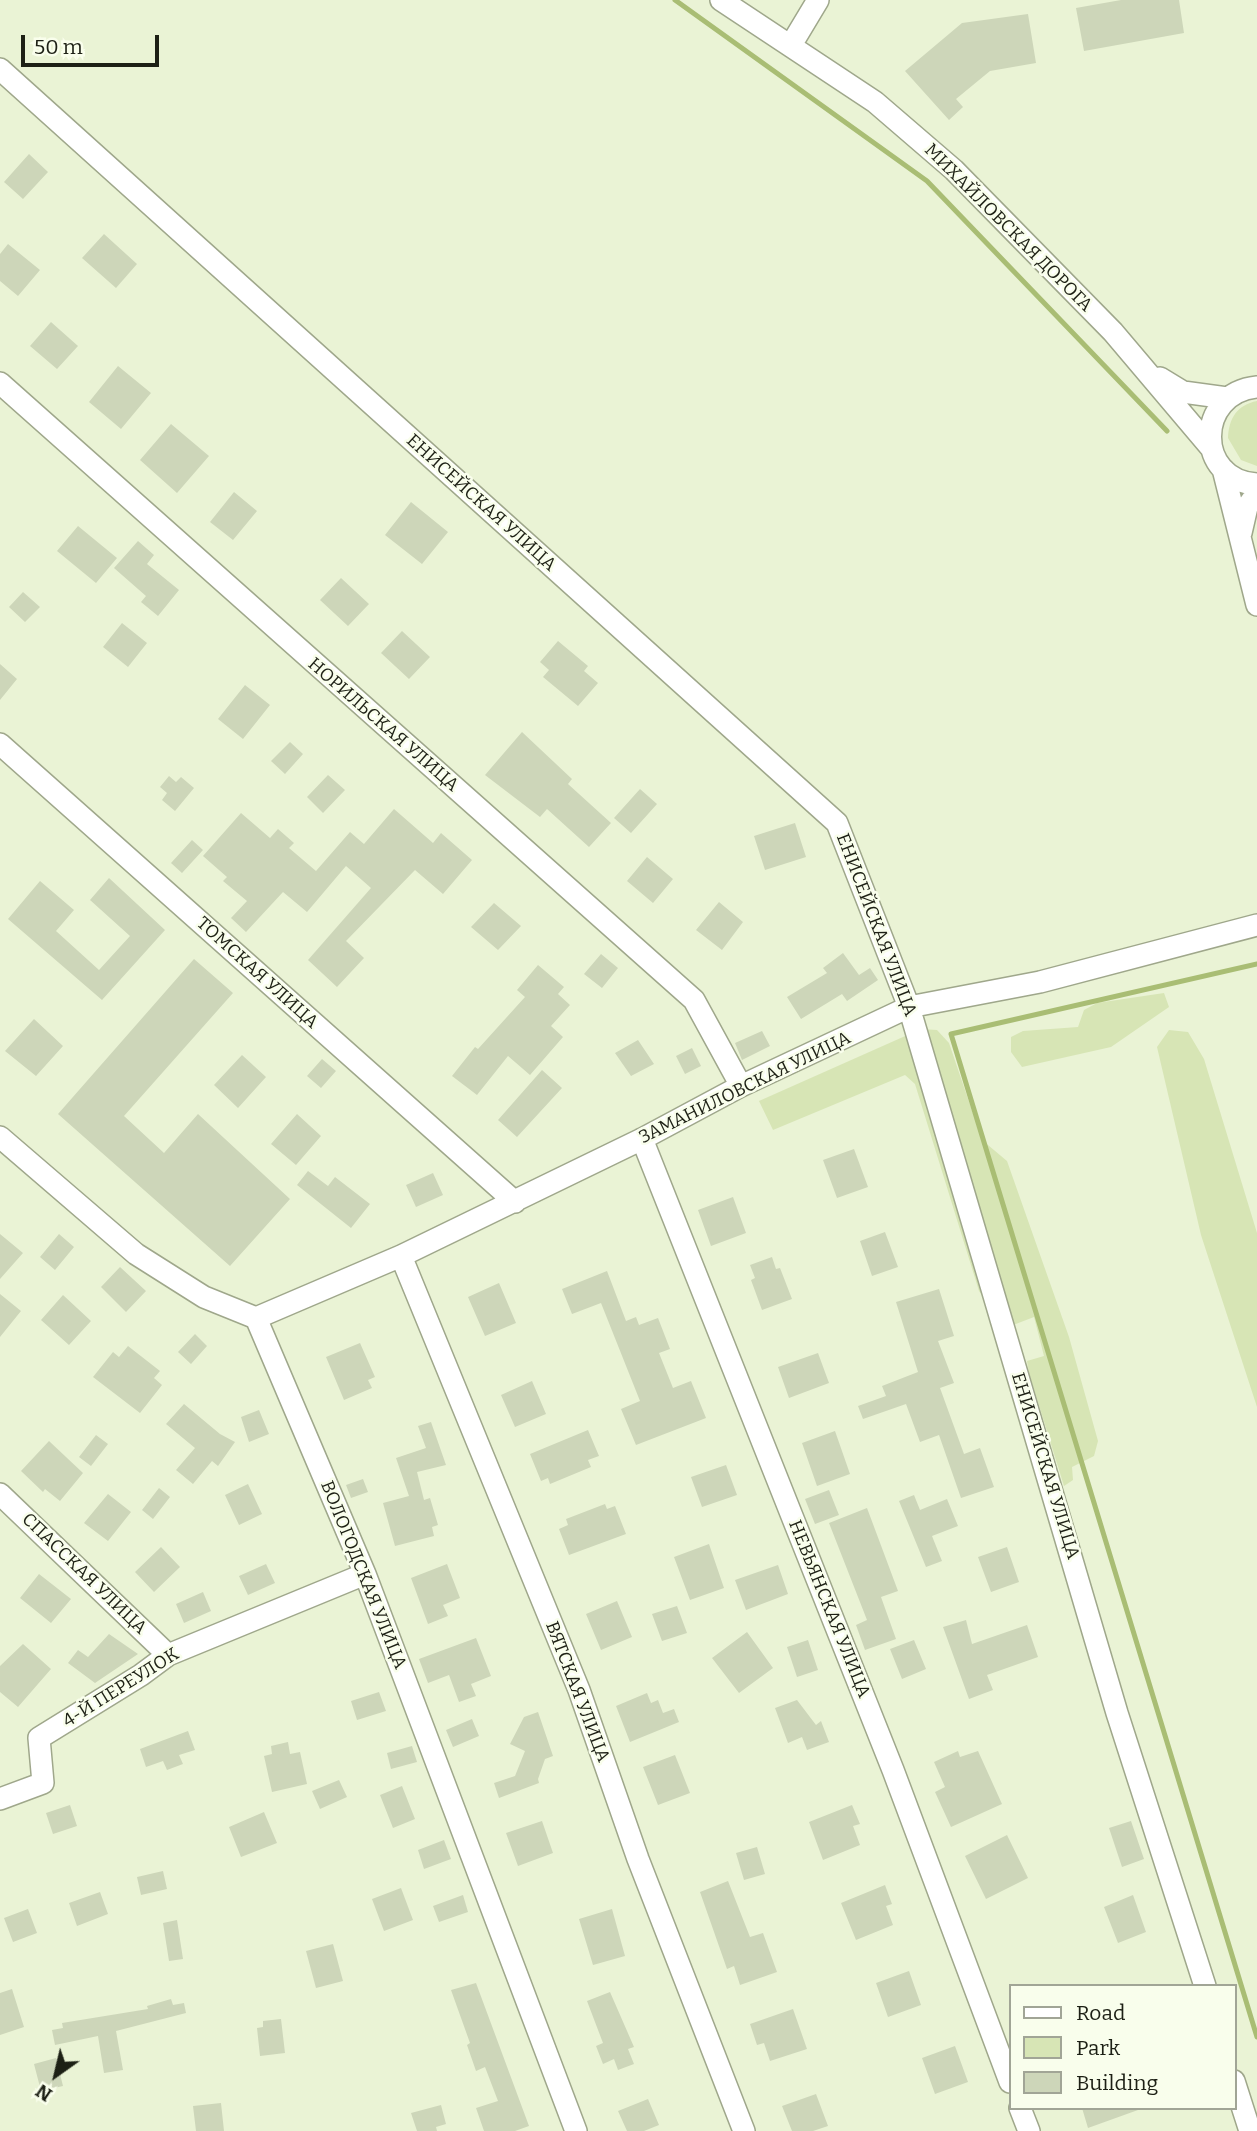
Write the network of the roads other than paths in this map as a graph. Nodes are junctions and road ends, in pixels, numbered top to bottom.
1 (721, 0) edge
2 (818, 0) edge
3 (790, 45) junction
4 (0, 69) edge
5 (1148, 371) junction
6 (0, 383) edge
7 (1257, 387) edge
8 (1227, 398) junction
9 (1212, 449) junction
10 (1223, 469) junction
11 (1257, 484) edge
12 (1257, 494) edge
13 (1240, 539) junction
14 (1257, 605) edge
15 (0, 744) edge
16 (1257, 925) edge
17 (909, 1007) junction
18 (741, 1086) junction
19 (0, 1137) edge
20 (642, 1139) junction
21 (515, 1202) junction
22 (401, 1256) junction
23 (256, 1318) junction
24 (0, 1494) edge
25 (365, 1574) junction
26 (168, 1655) junction
27 (0, 1799) edge
28 (1204, 1984) edge
29 (1009, 2079) edge
30 (1236, 2087) edge
31 (1021, 2110) edge
32 (576, 2131) edge
33 (744, 2131) edge
34 (1029, 2131) edge
35 (1250, 2131) edge

1 - 3 street, МИХАЙЛОВСКАЯ ДОРОГА
2 - 3 street
3 - 5 street, МИХАЙЛОВСКАЯ ДОРОГА
4 - 17 street, ЕНИСЕЙСКАЯ УЛИЦА
5 - 8 street, МИХАЙЛОВСКАЯ ДОРОГА
5 - 9 street, МИХАЙЛОВСКАЯ ДОРОГА
6 - 18 street, НОРИЛЬСКАЯ УЛИЦА
7 - 8 street
8 - 9 street
9 - 10 street, МИХАЙЛОВСКАЯ ДОРОГА
10 - 11 street
10 - 13 street
12 - 13 street
13 - 14 street
15 - 21 street, ТОМСКАЯ УЛИЦА
16 - 17 street, ЗАМАНИЛОВСКАЯ УЛИЦА
17 - 18 street, ЗАМАНИЛОВСКАЯ УЛИЦА
17 - 28 street, ЕНИСЕЙСКАЯ УЛИЦА
18 - 20 street, ЗАМАНИЛОВСКАЯ УЛИЦА
19 - 23 street
20 - 21 street, ЗАМАНИЛОВСКАЯ УЛИЦА
20 - 29 street, НЕВЬЯНСКАЯ УЛИЦА
21 - 22 street, ЗАМАНИЛОВСКАЯ УЛИЦА
22 - 23 street, ЗАМАНИЛОВСКАЯ УЛИЦА
22 - 33 street, ВЯТСКАЯ УЛИЦА
23 - 25 street, ВОЛОГОДСКАЯ УЛИЦА
24 - 26 street, СПАССКАЯ УЛИЦА
25 - 26 street, 4-Й ПЕРЕУЛОК
25 - 32 street, ВОЛОГОДСКАЯ УЛИЦА
26 - 27 street, 4-Й ПЕРЕУЛОК
30 - 35 street
31 - 34 street

